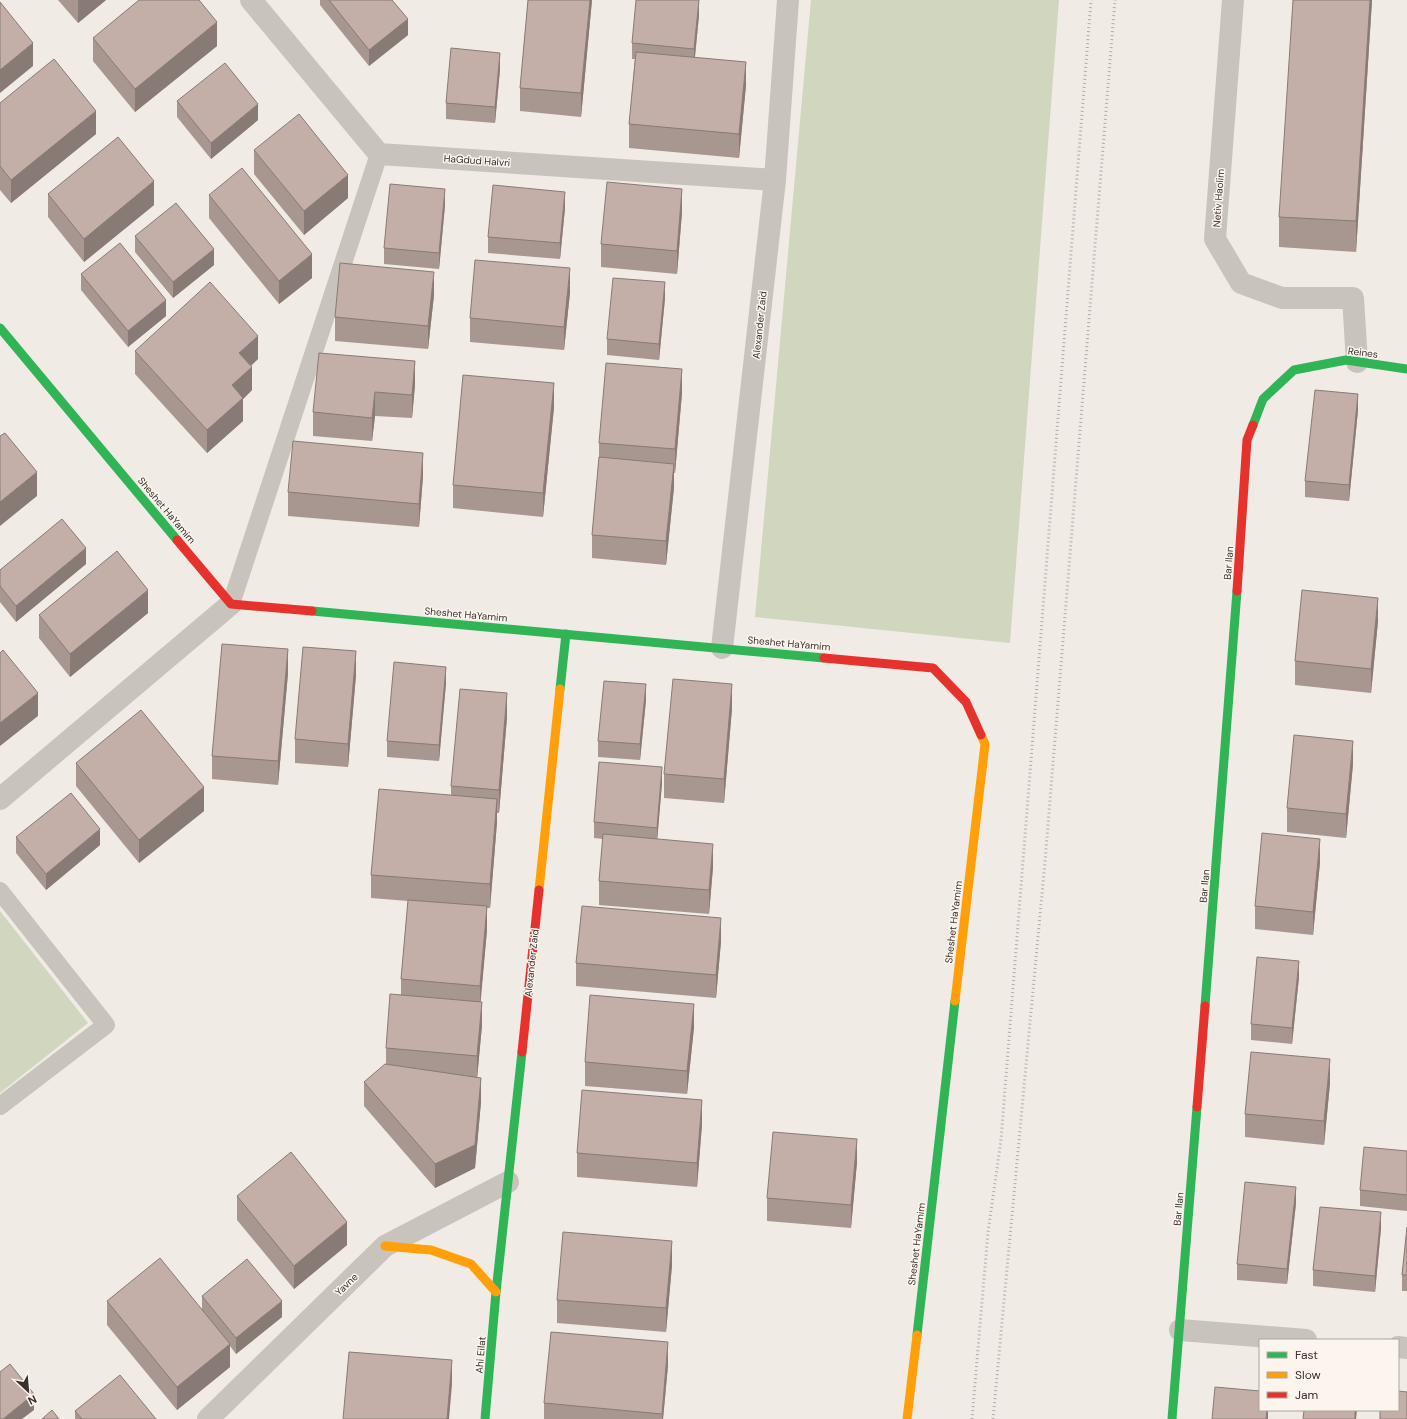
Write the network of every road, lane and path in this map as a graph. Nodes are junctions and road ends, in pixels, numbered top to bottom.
1 (251, 0) edge
2 (788, 0) edge
3 (1233, 0) edge
4 (379, 154) junction
5 (775, 180) junction
6 (0, 328) edge
7 (1357, 362) junction
8 (1407, 369) edge
9 (1294, 370) joint
10 (231, 604) junction
11 (566, 634) junction
12 (722, 648) junction
13 (0, 800) edge
14 (0, 891) edge
15 (0, 1106) edge
16 (508, 1182) junction
17 (385, 1246) junction
18 (496, 1292) junction
19 (1180, 1330) junction
20 (1293, 1339) edge
21 (208, 1419) edge
22 (485, 1419) edge
23 (907, 1419) edge
24 (1172, 1419) edge

1 - 4 street
2 - 5 street, Alexander Zaid
3 - 7 street, Netiv Haolim
4 - 5 street, HaGdud HaIvri
4 - 10 lane
5 - 12 street, Alexander Zaid
6 - 10 street, Sheshet HaYamim
7 - 8 street, Reines
7 - 9 street, Reines
9 - 19 street, Bar Ilan
10 - 11 street, Sheshet HaYamim
10 - 13 street
11 - 12 street, Sheshet HaYamim
11 - 16 street, Alexander Zaid
12 - 23 street, Sheshet HaYamim
14 - 15 lane
16 - 17 street, Yavne
16 - 18 street, Alexander Zaid
17 - 18 street
17 - 21 street, Yavne
18 - 22 street, Ahi Eilat
19 - 20 street
19 - 24 street, Bar Ilan

